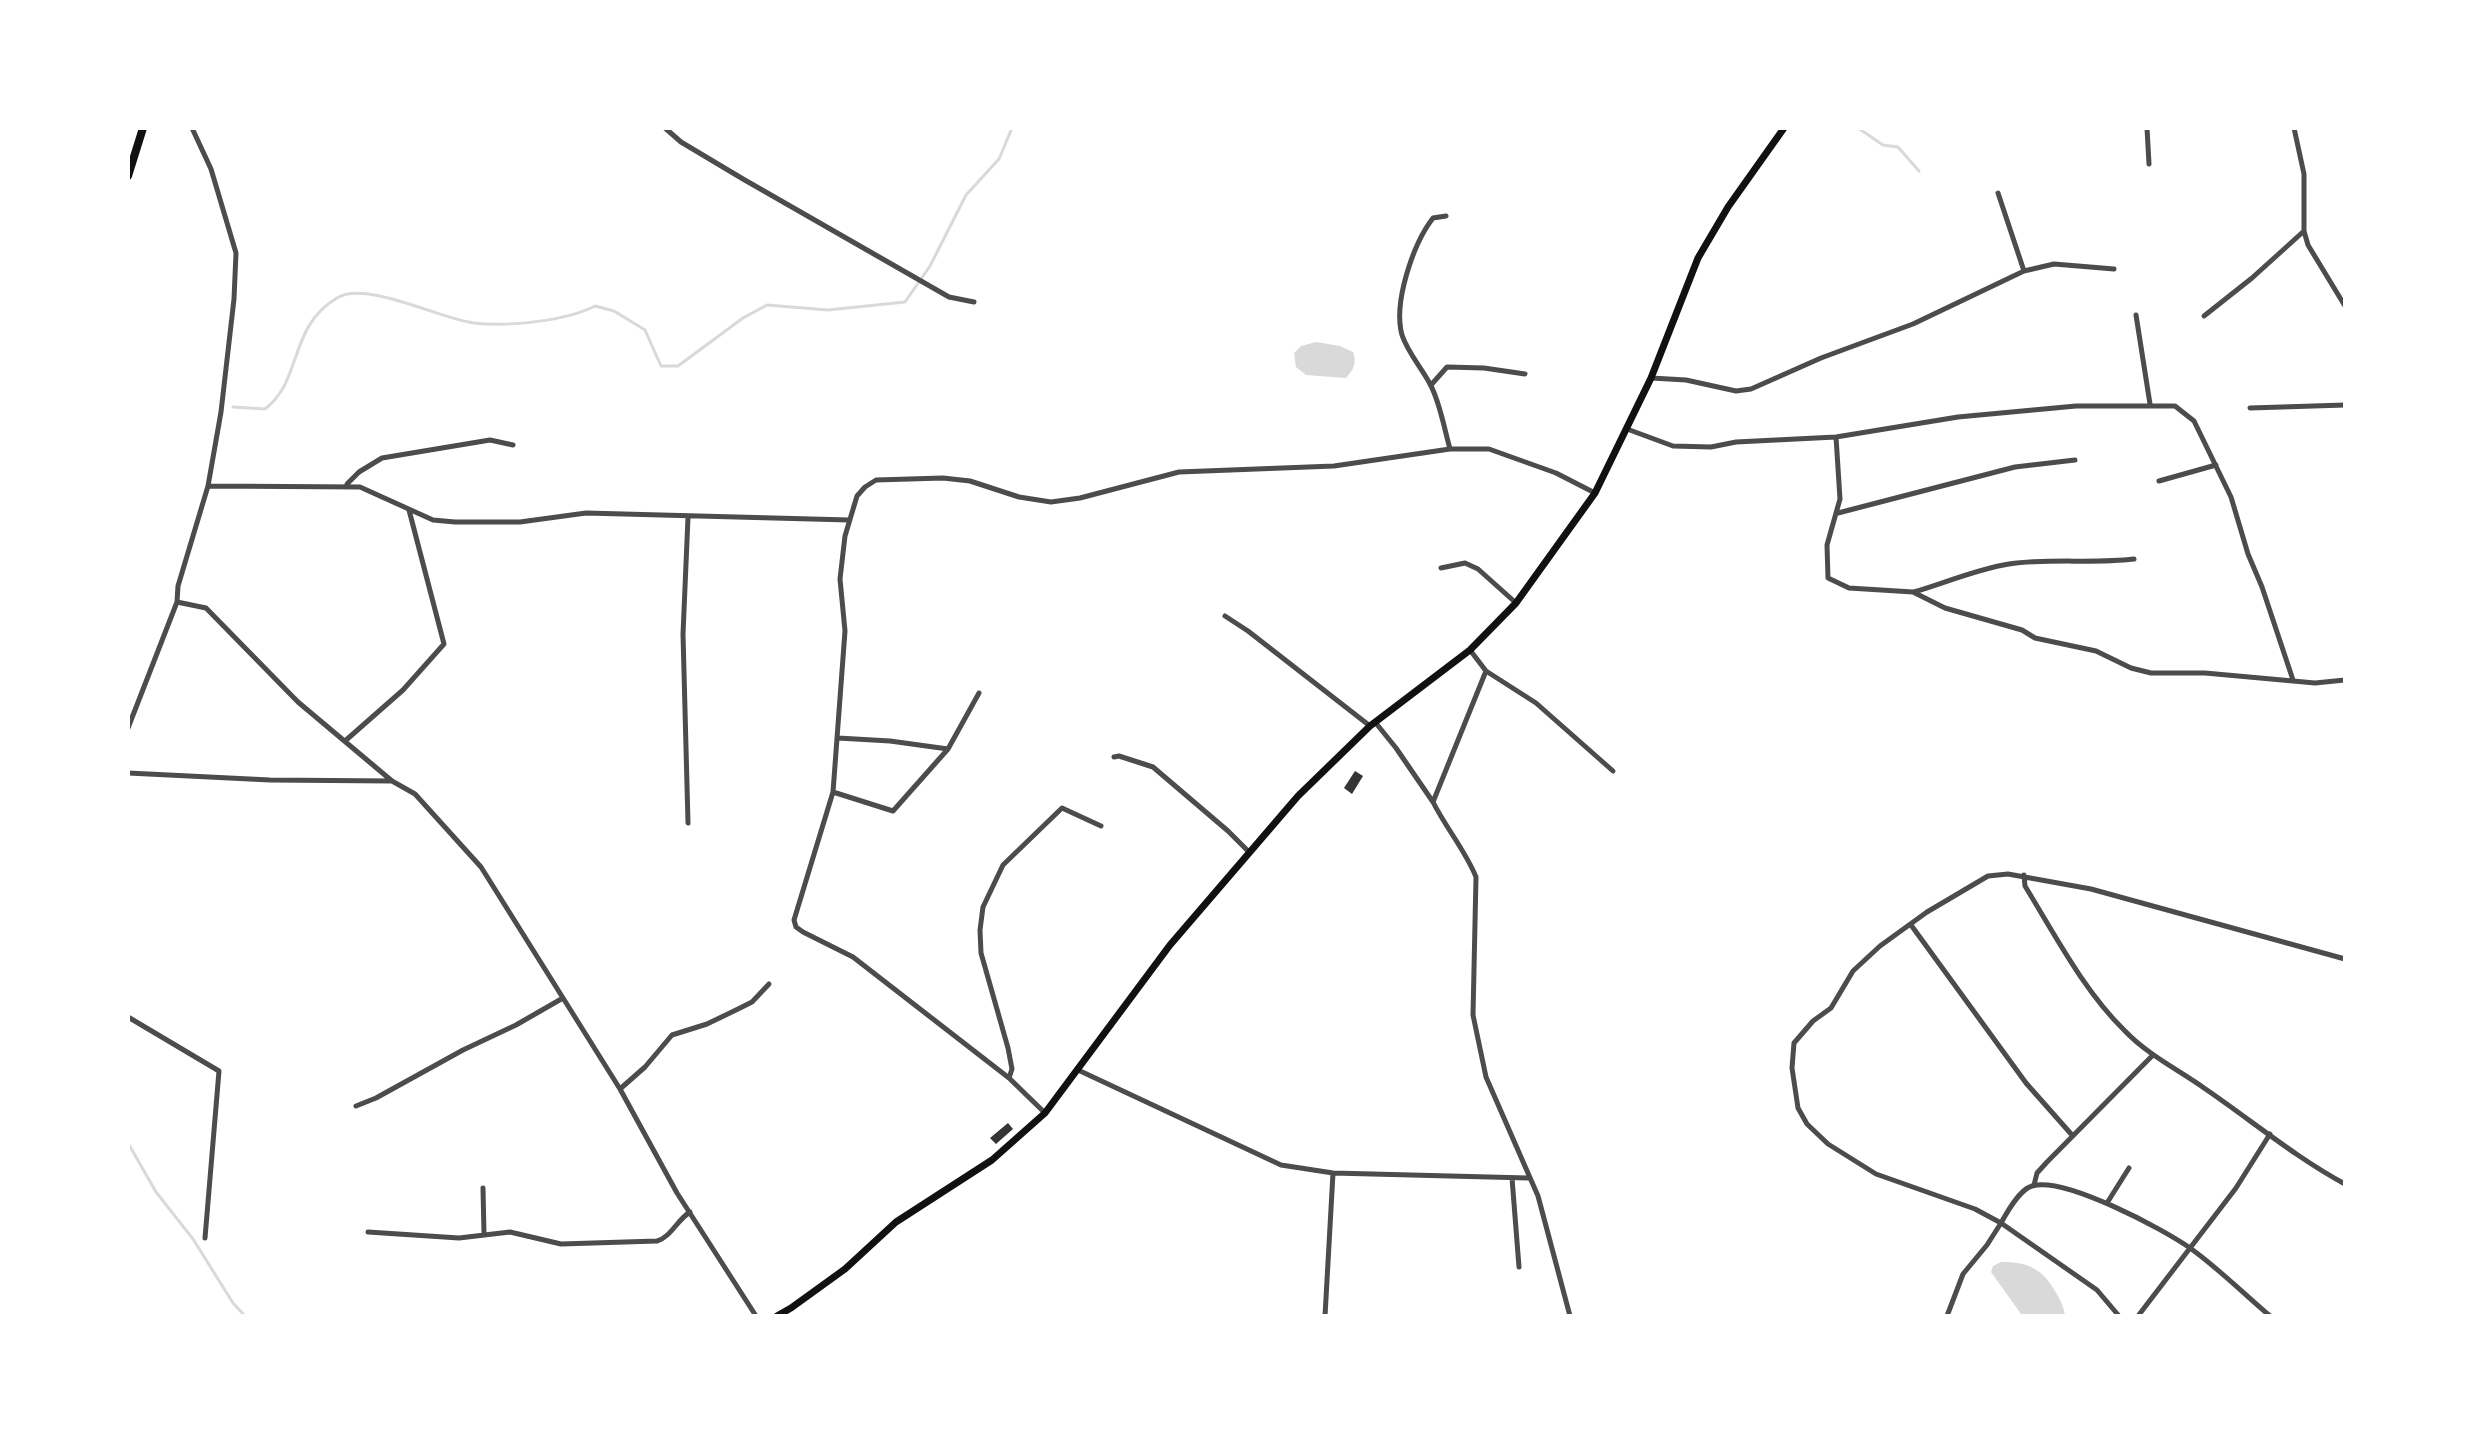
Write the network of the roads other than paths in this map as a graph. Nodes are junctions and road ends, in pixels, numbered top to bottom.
1 (143, 128) edge
2 (192, 128) edge
3 (665, 128) edge
4 (1784, 128) edge
5 (2147, 128) edge
6 (2294, 128) edge
7 (130, 160) edge
8 (2149, 164) dead end
9 (128, 176) edge
10 (1998, 193) dead end
11 (1446, 216) dead end
12 (2304, 231) junction
13 (2114, 269) dead end
14 (2024, 271) junction
15 (974, 302) dead end
16 (2345, 306) edge
17 (2136, 315) dead end
18 (2204, 316) dead end
19 (1525, 374) dead end
20 (1651, 378) junction
21 (1431, 385) junction
22 (2150, 404) junction
23 (2345, 405) edge
24 (2250, 408) dead end
25 (1627, 429) junction
26 (1836, 437) junction
27 (513, 445) dead end
28 (1450, 449) junction
29 (2075, 460) dead end
30 (2216, 465) junction
31 (2159, 481) dead end
32 (347, 485) junction
33 (208, 486) junction
34 (1595, 493) junction
35 (409, 510) junction
36 (1838, 513) junction
37 (688, 517) junction
38 (849, 520) junction
39 (2134, 559) dead end
40 (1441, 568) dead end
41 (1913, 592) junction
42 (177, 602) junction
43 (1516, 603) junction
44 (1225, 616) dead end
45 (1470, 650) junction
46 (1486, 671) junction
47 (2293, 680) junction
48 (2345, 680) edge
49 (979, 693) dead end
50 (1372, 724) junction
51 (128, 728) edge
52 (838, 738) junction
53 (345, 741) junction
54 (948, 749) junction
55 (1114, 757) dead end
56 (1613, 771) dead end
57 (128, 773) edge
58 (392, 781) junction
59 (833, 792) junction
60 (1433, 802) junction
61 (688, 823) dead end
62 (1101, 826) dead end
63 (1251, 853) junction
64 (2024, 875) junction
65 (1911, 925) junction
66 (2345, 959) edge
67 (769, 984) dead end
68 (563, 998) junction
69 (128, 1017) edge
70 (2153, 1055) junction
71 (1078, 1070) junction
72 (1009, 1078) junction
73 (620, 1089) junction
74 (356, 1106) dead end
75 (1045, 1113) junction
76 (2270, 1134) junction
77 (2072, 1135) junction
78 (2129, 1168) dead end
79 (1333, 1173) junction
80 (1512, 1178) junction
81 (1528, 1178) junction
82 (2345, 1184) edge
83 (2034, 1185) junction
84 (483, 1188) dead end
85 (2107, 1203) junction
86 (690, 1212) junction
87 (2001, 1223) junction
88 (368, 1232) dead end
89 (484, 1234) junction
90 (205, 1238) dead end
91 (2189, 1247) junction
92 (1519, 1267) dead end
93 (756, 1316) edge
94 (777, 1316) edge
95 (1325, 1316) edge
96 (1570, 1316) edge
97 (1947, 1316) edge
98 (2119, 1316) edge
99 (2138, 1316) edge
100 (2270, 1316) edge

1 - 7 main road
2 - 33 street
3 - 15 street
4 - 20 main road
5 - 8 street
6 - 12 street
7 - 9 main road
10 - 14 street
11 - 21 street
12 - 16 street
12 - 18 street
13 - 14 street
14 - 20 street
17 - 22 street
19 - 21 street
20 - 25 main road
21 - 28 street
22 - 26 street
22 - 30 street
23 - 24 street
25 - 26 street
25 - 34 main road
26 - 36 street
27 - 32 street
28 - 34 street
28 - 38 street
29 - 36 street
30 - 31 street
30 - 47 street
32 - 33 street
32 - 35 street
33 - 42 street
34 - 43 main road
35 - 37 street
35 - 53 street
36 - 41 street
37 - 38 street
37 - 61 street
38 - 52 street
39 - 41 street
40 - 43 street
41 - 47 street
42 - 51 street
42 - 53 street
43 - 45 main road
44 - 50 street
45 - 46 street
45 - 50 main road
46 - 56 street
46 - 60 street
47 - 48 street
49 - 54 street
50 - 60 street
50 - 63 main road
52 - 54 street
52 - 59 street
53 - 58 street
54 - 59 street
55 - 63 street
57 - 58 street
58 - 68 street
59 - 72 street
60 - 81 street
62 - 72 street
63 - 71 main road
64 - 65 street
64 - 66 street
64 - 70 street
65 - 77 street
65 - 87 street
67 - 73 street
68 - 73 street
68 - 74 street
69 - 90 street
70 - 76 street
70 - 77 street
71 - 75 main road
71 - 79 street
72 - 75 street
73 - 86 street
75 - 94 main road
76 - 82 street
76 - 91 street
77 - 83 street
78 - 85 street
79 - 80 street
79 - 95 street
80 - 81 street
80 - 92 street
81 - 96 street
83 - 85 street
83 - 87 street
84 - 89 street
85 - 91 street
86 - 89 street
86 - 93 street
87 - 97 street
87 - 98 street
88 - 89 street
91 - 99 street
91 - 100 street

